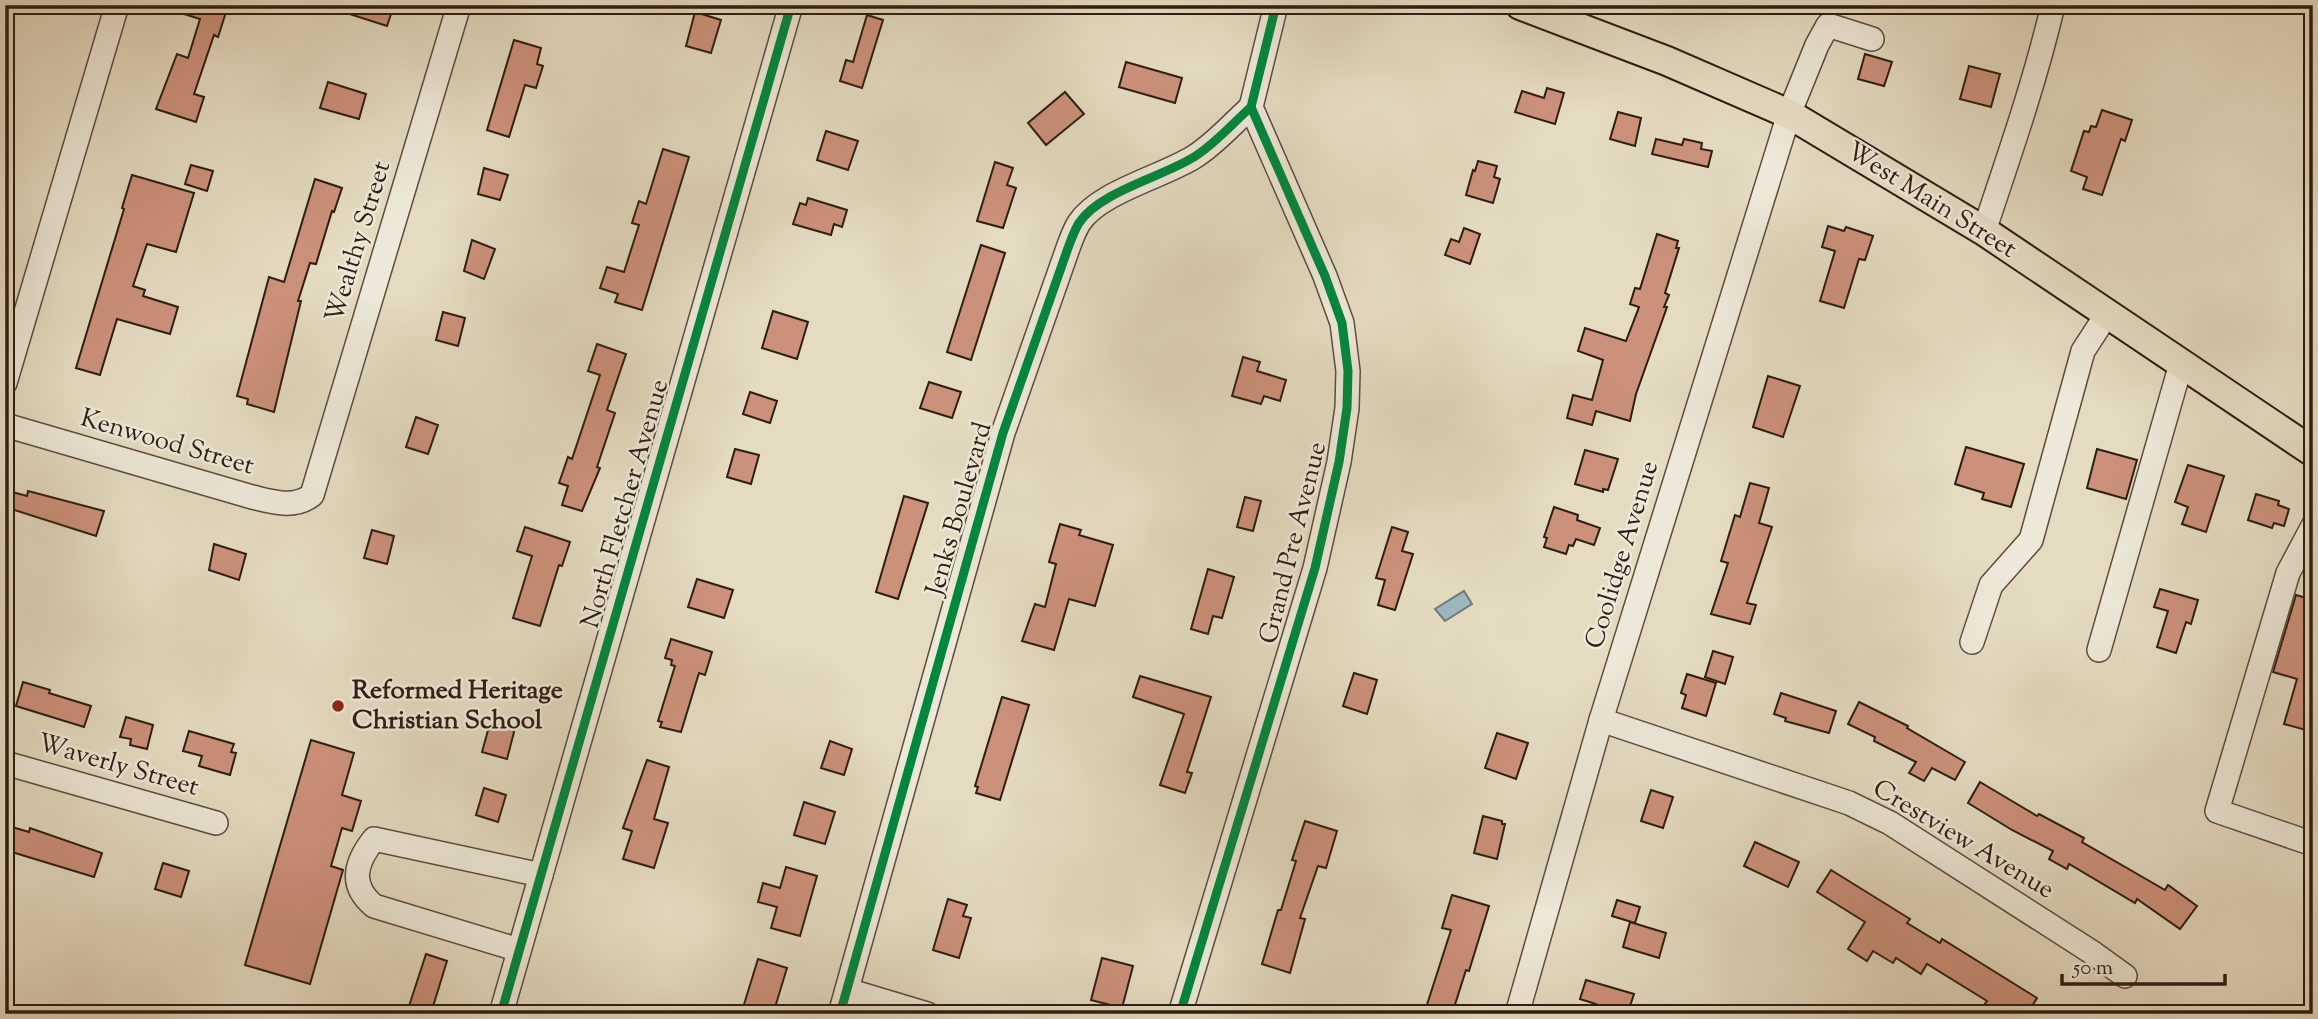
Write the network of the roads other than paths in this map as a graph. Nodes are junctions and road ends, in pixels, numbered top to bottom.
1 (117, 5) edge
2 (459, 5) edge
3 (791, 5) edge
4 (1276, 5) edge
5 (2053, 5) edge
6 (1524, 6) edge
7 (1872, 39) dead end
8 (1251, 107) junction
9 (1789, 114) junction
10 (1984, 231) junction
11 (2107, 314) junction
12 (2181, 364) junction
13 (5, 383) edge
14 (5, 425) edge
15 (2313, 452) edge
16 (312, 495) joint
17 (2313, 526) edge
18 (1972, 642) dead end
19 (2099, 650) dead end
20 (1601, 720) junction
21 (5, 763) edge
22 (216, 823) dead end
23 (2313, 844) edge
24 (541, 875) junction
25 (519, 950) junction
26 (2125, 976) dead end
27 (847, 990) junction
28 (501, 1014) edge
29 (840, 1014) edge
30 (927, 1014) edge
31 (1180, 1014) edge
32 (1517, 1014) edge

1 - 13 street
2 - 16 street, Wealthy Street
3 - 24 street, North Fletcher Avenue
4 - 8 street
5 - 10 street
6 - 9 main road, West Main Street
7 - 9 street, Coolidge Avenue
8 - 27 street, Jenks Boulevard
8 - 31 street, Grand Pre Avenue
9 - 10 main road, West Main Street
9 - 20 street, Coolidge Avenue
10 - 11 main road, West Main Street
11 - 12 main road, West Main Street
11 - 18 street
12 - 15 main road, West Main Street
12 - 19 street
14 - 16 street, Kenwood Street
17 - 23 street
20 - 26 street, Crestview Avenue
20 - 32 street, Coolidge Avenue
21 - 22 street, Waverly Street
24 - 25 street, North Fletcher Avenue
24 - 25 street
25 - 28 street, North Fletcher Avenue
27 - 29 street, Jenks Boulevard
27 - 30 street

